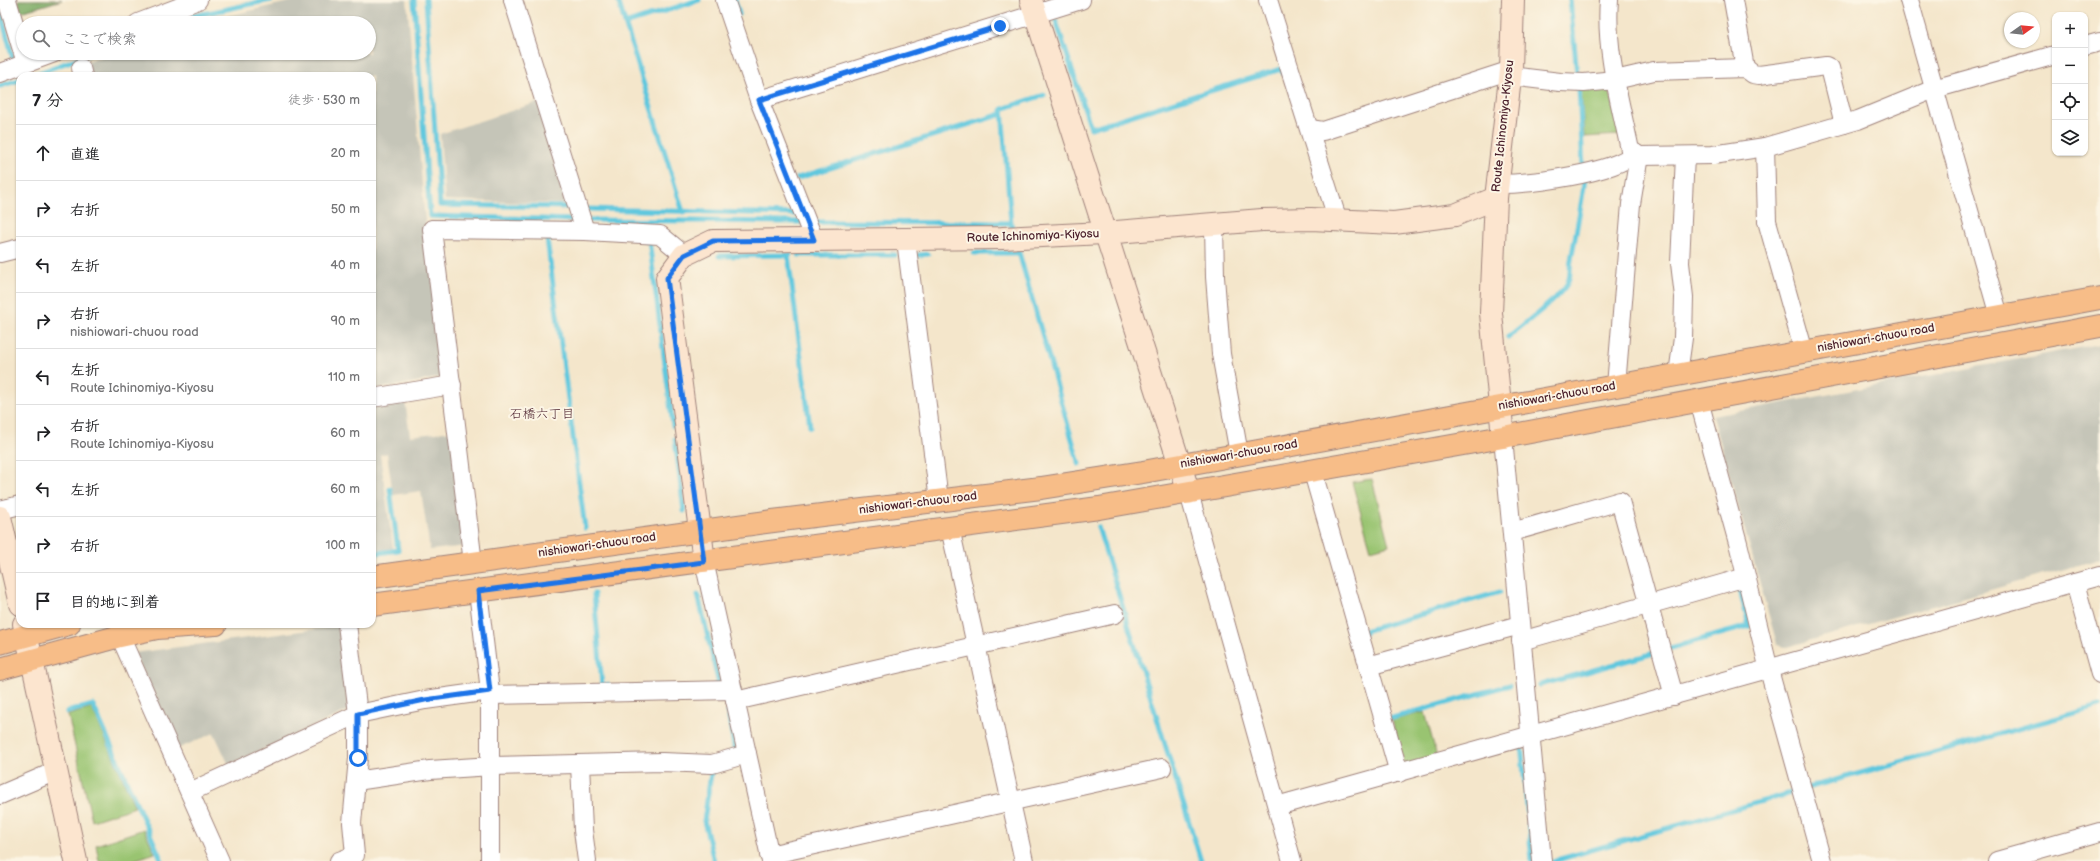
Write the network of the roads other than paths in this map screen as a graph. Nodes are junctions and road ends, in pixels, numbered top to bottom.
1 (8, 0) edge
2 (198, 0) edge
3 (513, 0) edge
4 (725, 0) edge
5 (1081, 0) edge
6 (1268, 0) edge
7 (1513, 0) edge
8 (1609, 0) edge
9 (1733, 0) edge
10 (1909, 0) edge
11 (1034, 7) edge
12 (156, 16) edge
13 (16, 28) edge
14 (2100, 42) edge
15 (2088, 45) edge
16 (2052, 56) edge
17 (25, 60) edge
18 (34, 60) edge
19 (26, 63) junction
20 (1745, 68) junction
21 (0, 73) edge
22 (1510, 73) junction
23 (1615, 80) junction
24 (1934, 89) junction
25 (759, 100) junction
26 (1844, 124) junction
27 (1310, 129) junction
28 (1765, 147) junction
29 (1637, 155) junction
30 (1685, 156) junction
31 (1497, 191) junction
32 (1338, 221) junction
33 (1214, 223) junction
34 (585, 231) junction
35 (1104, 233) junction
36 (814, 240) junction
37 (906, 240) junction
38 (16, 249) edge
39 (0, 253) edge
40 (684, 255) junction
41 (2100, 298) edge
42 (1999, 316) junction
43 (2100, 326) edge
44 (1804, 352) junction
45 (1678, 374) junction
46 (452, 385) junction
47 (1616, 386) junction
48 (376, 397) edge
49 (1699, 401) junction
50 (1500, 407) junction
51 (1503, 437) junction
52 (1239, 454) junction
53 (1180, 464) junction
54 (1312, 470) junction
55 (1189, 493) junction
56 (939, 500) junction
57 (16, 506) edge
58 (0, 510) edge
59 (0, 517) edge
60 (950, 528) junction
61 (700, 531) junction
62 (1512, 532) junction
63 (704, 562) junction
64 (473, 563) junction
65 (376, 576) edge
66 (2100, 576) edge
67 (1746, 577) junction
68 (2075, 583) junction
69 (16, 587) edge
70 (478, 591) junction
71 (376, 604) edge
72 (1649, 604) junction
73 (1115, 614) dead end
74 (157, 628) edge
75 (347, 628) edge
76 (26, 629) edge
77 (1521, 633) junction
78 (120, 636) junction
79 (0, 643) edge
80 (977, 646) junction
81 (32, 660) junction
82 (1368, 666) junction
83 (0, 669) edge
84 (1769, 670) junction
85 (2100, 674) edge
86 (490, 693) junction
87 (734, 696) junction
88 (1674, 696) junction
89 (358, 714) junction
90 (1530, 737) junction
91 (747, 754) junction
92 (580, 764) junction
93 (492, 766) junction
94 (1162, 768) dead end
95 (56, 772) junction
96 (1399, 773) junction
97 (356, 780) junction
98 (190, 792) junction
99 (0, 795) edge
100 (1011, 801) junction
101 (1277, 806) junction
102 (2100, 832) edge
103 (770, 858) edge
104 (76, 861) edge
105 (220, 861) edge
106 (339, 861) edge
107 (490, 861) edge
108 (588, 861) edge
109 (1024, 861) edge
110 (1292, 861) edge
111 (1542, 861) edge
112 (1822, 861) edge
113 (1997, 861) edge

1 - 13 street
2 - 12 street
3 - 34 street
4 - 25 street
5 - 11 street
6 - 27 street
7 - 22 main road, Route Ichinomiya-Kiyosu
8 - 23 street
9 - 20 street
10 - 24 street
11 - 25 street
11 - 35 main road
14 - 15 street
16 - 24 street
17 - 19 street
18 - 19 street
19 - 21 street
20 - 23 street
20 - 26 street
22 - 23 street
22 - 27 street
22 - 31 main road, Route Ichinomiya-Kiyosu
23 - 29 street
24 - 26 street
24 - 42 street
25 - 36 street
26 - 28 street
27 - 32 street
28 - 30 street
28 - 44 street
29 - 30 street
29 - 31 street
29 - 47 street
30 - 45 street
31 - 32 main road, Route Ichinomiya-Kiyosu
31 - 50 main road
32 - 33 main road, Route Ichinomiya-Kiyosu
33 - 35 main road, Route Ichinomiya-Kiyosu
33 - 52 street
34 - 40 street
34 - 46 street
35 - 37 main road, Route Ichinomiya-Kiyosu
35 - 53 main road
36 - 37 main road, Route Ichinomiya-Kiyosu
36 - 40 main road, Route Ichinomiya-Kiyosu
37 - 56 street
38 - 39 street
40 - 61 main road, Route Ichinomiya-Kiyosu
41 - 42 main road, nishiowari-chuou road
42 - 44 main road, nishiowari-chuou road
43 - 49 main road
44 - 45 main road, nishiowari-chuou road
45 - 47 main road, nishiowari-chuou road
46 - 48 street
46 - 64 street
47 - 50 main road, nishiowari-chuou road
49 - 51 main road
49 - 67 street
50 - 51 main road
50 - 52 main road, nishiowari-chuou road
51 - 54 main road
51 - 62 street
52 - 53 main road, nishiowari-chuou road
53 - 55 main road
53 - 56 main road, nishiowari-chuou road
54 - 55 main road
54 - 82 street
55 - 60 main road
55 - 101 street
56 - 61 main road, nishiowari-chuou road
57 - 58 street
59 - 69 main road
60 - 63 main road
60 - 80 street
61 - 63 main road, Route Ichinomiya-Kiyosu
61 - 64 main road, nishiowari-chuou road
62 - 72 street
62 - 77 street
63 - 70 main road
63 - 87 street
64 - 65 main road, nishiowari-chuou road
66 - 68 street
67 - 72 street
67 - 84 street
68 - 84 street
68 - 85 street
70 - 71 main road
70 - 86 street
72 - 77 street
72 - 88 street
73 - 80 street
74 - 78 main road
75 - 89 street
76 - 79 main road
76 - 81 main road
77 - 82 street
77 - 90 street
78 - 81 main road
78 - 98 street
80 - 87 street
80 - 100 street
81 - 83 main road
81 - 95 main road
82 - 96 street
84 - 88 street
84 - 112 street
86 - 87 street
86 - 89 street
86 - 93 street
87 - 91 street
88 - 90 street
89 - 97 street
89 - 98 street
90 - 96 street
90 - 111 street
91 - 92 street
91 - 103 street
92 - 93 street
92 - 108 street
93 - 97 street
93 - 107 street
94 - 100 street
95 - 99 street
95 - 104 main road
96 - 101 street
97 - 106 street
98 - 105 street
100 - 103 street
100 - 109 street
101 - 110 street
102 - 113 street

